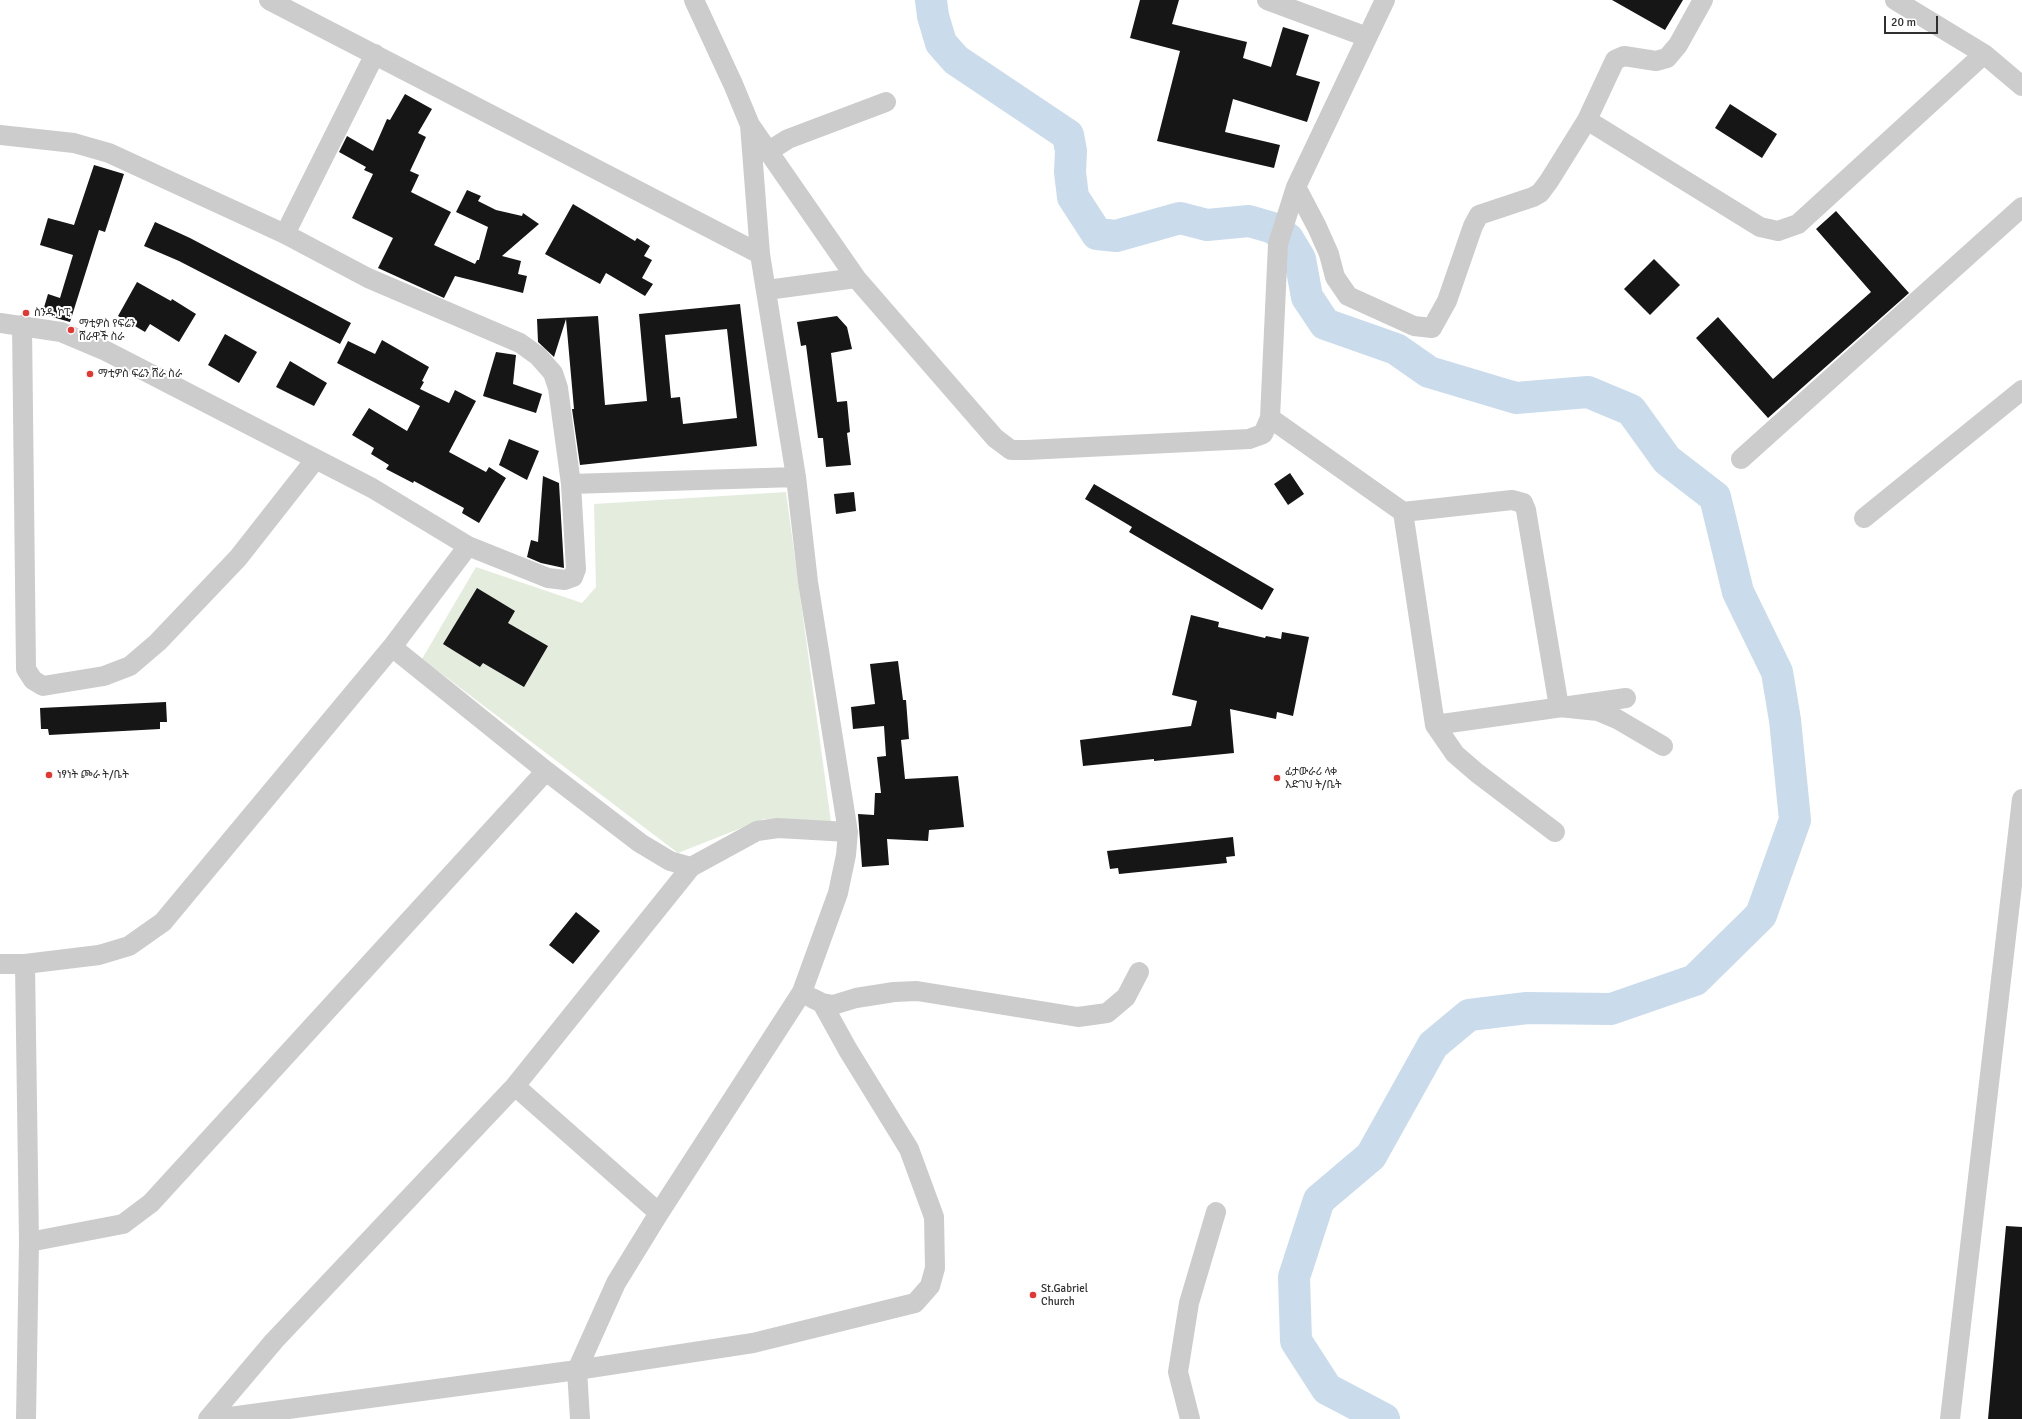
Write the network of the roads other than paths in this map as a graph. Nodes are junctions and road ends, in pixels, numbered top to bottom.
1 (269, 0) edge
2 (694, 0) edge
3 (1267, 0) edge
4 (1385, 0) edge
5 (1703, 0) edge
6 (1895, 0) edge
7 (1367, 37) junction
8 (375, 54) junction
9 (1984, 54) junction
10 (2022, 86) edge
11 (886, 102) dead end
12 (1587, 120) junction
13 (750, 125) junction
14 (0, 135) edge
15 (769, 151) junction
16 (1296, 187) junction
17 (2022, 207) edge
18 (285, 234) junction
19 (760, 254) junction
20 (856, 278) junction
21 (767, 290) junction
22 (0, 323) edge
23 (22, 325) junction
24 (2022, 390) edge
25 (1270, 418) junction
26 (1741, 459) dead end
27 (315, 460) junction
28 (796, 477) junction
29 (571, 484) junction
30 (1403, 512) junction
31 (1864, 518) dead end
32 (468, 546) junction
33 (392, 647) junction
34 (1626, 698) dead end
35 (1559, 707) junction
36 (1435, 725) junction
37 (1663, 746) dead end
38 (546, 771) junction
39 (2022, 799) edge
40 (848, 832) junction
41 (1555, 832) dead end
42 (692, 867) junction
43 (0, 964) edge
44 (25, 964) junction
45 (1139, 972) dead end
46 (802, 992) junction
47 (822, 1003) junction
48 (516, 1086) junction
49 (1216, 1212) dead end
50 (659, 1213) junction
51 (29, 1242) junction
52 (578, 1370) junction
53 (26, 1419) edge
54 (208, 1419) edge
55 (215, 1419) edge
56 (580, 1419) edge
57 (1190, 1419) edge
58 (1950, 1419) edge

1 - 8 street
2 - 13 street
3 - 7 street
4 - 7 street
5 - 12 street
6 - 9 street
7 - 16 street
8 - 18 street
8 - 19 street
9 - 10 street
9 - 12 street
11 - 15 street
12 - 16 street
13 - 15 street
13 - 19 street
14 - 18 street
15 - 20 street
16 - 25 street
17 - 26 street
18 - 29 street
19 - 21 street
20 - 21 street
20 - 25 street
21 - 28 street
22 - 23 street
23 - 27 street
23 - 27 street
24 - 31 street
25 - 30 street
27 - 32 street
28 - 29 street
28 - 40 street
29 - 32 street
30 - 35 street
30 - 36 street
32 - 33 street
33 - 38 street
33 - 44 street
34 - 35 street
35 - 36 street
35 - 37 street
36 - 41 street
38 - 42 street
38 - 51 street
39 - 58 street
40 - 42 street
40 - 46 street
42 - 48 street
43 - 44 street
44 - 51 street
45 - 47 street
46 - 47 street
46 - 50 street
47 - 52 street
48 - 50 street
48 - 54 street
49 - 57 street
50 - 52 street
51 - 53 street
52 - 55 street
52 - 56 street

